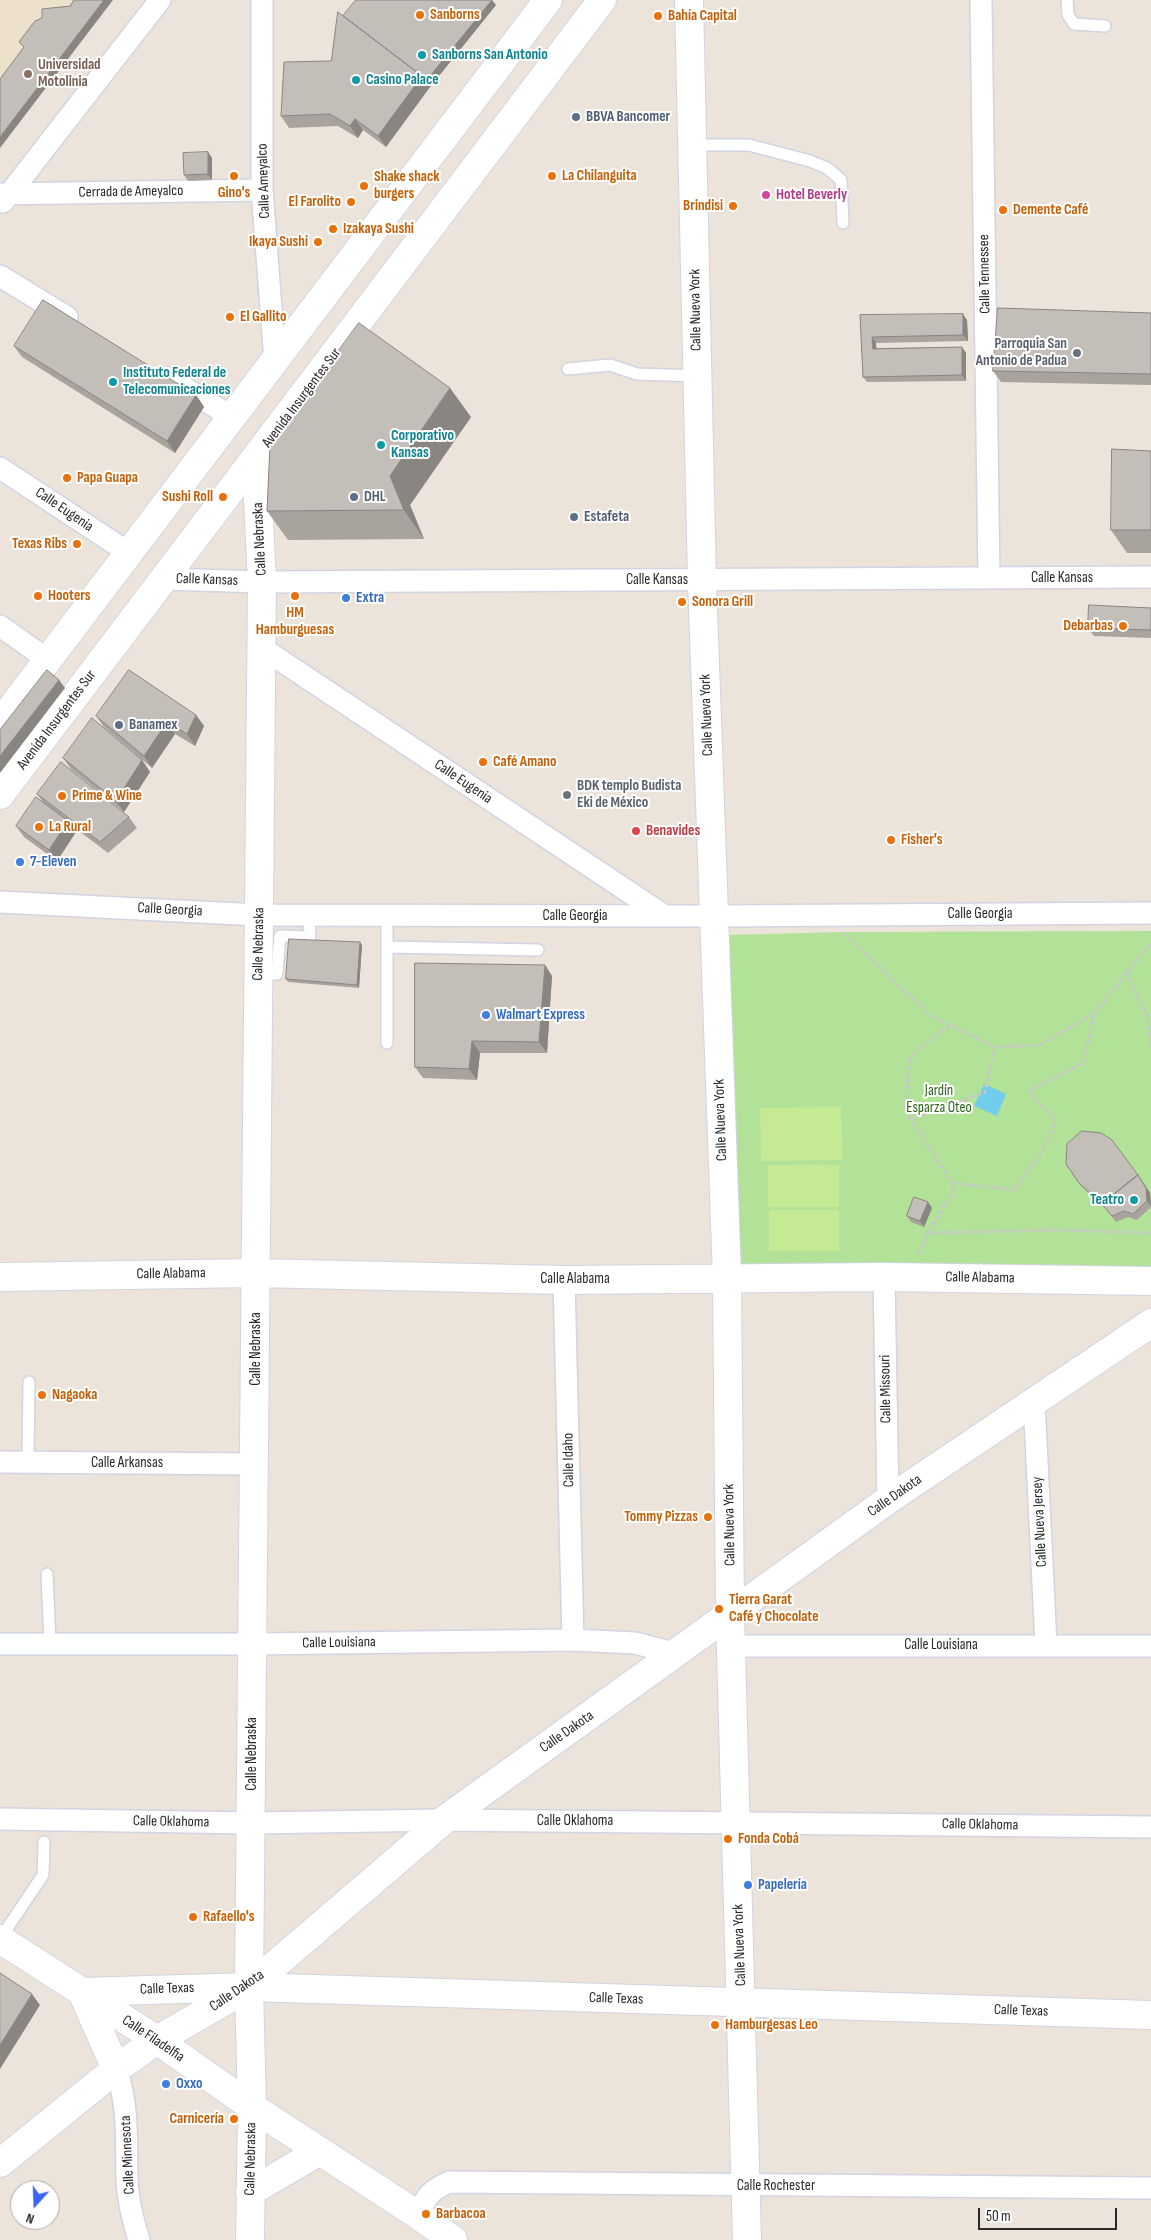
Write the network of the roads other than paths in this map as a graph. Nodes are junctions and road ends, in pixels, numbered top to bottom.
1 (160, 0) edge
2 (262, 0) edge
3 (548, 0) edge
4 (602, 0) edge
5 (689, 0) edge
6 (981, 0) edge
7 (1067, 0) edge
8 (1105, 26) dead end
9 (693, 145) junction
10 (262, 190) junction
11 (3, 198) edge
12 (843, 223) dead end
13 (0, 276) edge
14 (83, 326) edge
15 (275, 361) junction
16 (150, 367) edge
17 (568, 368) dead end
18 (698, 376) junction
19 (232, 417) junction
20 (256, 458) junction
21 (0, 468) edge
22 (129, 553) junction
23 (1151, 577) edge
24 (989, 578) junction
25 (164, 579) junction
26 (702, 580) junction
27 (262, 582) junction
28 (0, 626) edge
29 (262, 648) junction
30 (48, 660) junction
31 (0, 723) edge
32 (0, 795) edge
33 (0, 902) edge
34 (1151, 913) edge
35 (260, 914) junction
36 (309, 915) junction
37 (387, 915) junction
38 (664, 916) junction
39 (713, 916) junction
40 (387, 947) junction
41 (538, 950) dead end
42 (259, 974) junction
43 (387, 1044) dead end
44 (256, 1273) junction
45 (0, 1277) edge
46 (728, 1277) junction
47 (884, 1277) junction
48 (564, 1280) junction
49 (1151, 1281) edge
50 (1151, 1323) edge
51 (29, 1382) dead end
52 (1034, 1400) junction
53 (0, 1462) edge
54 (28, 1462) junction
55 (255, 1464) junction
56 (888, 1500) junction
57 (47, 1574) dead end
58 (730, 1613) junction
59 (573, 1640) junction
60 (0, 1644) edge
61 (50, 1644) junction
62 (253, 1644) junction
63 (1046, 1645) junction
64 (732, 1646) junction
65 (1151, 1646) edge
66 (677, 1654) junction
67 (0, 1818) edge
68 (444, 1820) junction
69 (736, 1822) junction
70 (252, 1823) junction
71 (1151, 1827) edge
72 (44, 1842) dead end
73 (0, 1939) edge
74 (249, 1987) junction
75 (82, 1992) junction
76 (742, 2003) junction
77 (1151, 2015) edge
78 (156, 2040) junction
79 (116, 2069) junction
80 (252, 2107) junction
81 (320, 2151) junction
82 (0, 2163) edge
83 (746, 2186) junction
84 (1151, 2188) edge
85 (250, 2192) junction
86 (418, 2215) junction
87 (139, 2240) edge
88 (250, 2240) edge
89 (453, 2240) edge
90 (747, 2240) edge

1 - 11 street
2 - 10 street, Calle Ameyalco
3 - 15 street
4 - 20 street, Avenida Insurgentes Sur
5 - 9 street, Calle Nueva York
6 - 24 street, Calle Tennessee
7 - 8 lane
9 - 12 lane
9 - 18 street, Calle Nueva York
10 - 11 street, Cerrada de Ameyalco
10 - 15 street, Calle Ameyalco
13 - 14 street
15 - 19 street
16 - 19 street
17 - 18 lane
18 - 26 street, Calle Nueva York
19 - 22 street
20 - 25 street, Avenida Insurgentes Sur
20 - 27 street, Calle Nebraska
21 - 22 street, Calle Eugenia
22 - 30 street
23 - 24 street, Calle Kansas
24 - 26 street, Calle Kansas
25 - 27 street, Calle Kansas
25 - 32 street, Avenida Insurgentes Sur
26 - 27 street, Calle Kansas
26 - 39 street, Calle Nueva York
27 - 29 street, Calle Nebraska
28 - 30 street
29 - 35 street, Calle Nebraska
29 - 38 street, Calle Eugenia
30 - 31 street
33 - 35 street, Calle Georgia
34 - 39 street, Calle Georgia
35 - 36 street, Calle Georgia
35 - 42 street, Calle Nebraska
36 - 37 street, Calle Georgia
36 - 42 lane
37 - 38 street, Calle Georgia
37 - 40 lane
38 - 39 street, Calle Georgia
39 - 46 street, Calle Nueva York
40 - 41 lane
40 - 43 lane
42 - 44 street, Calle Nebraska
44 - 45 street, Calle Alabama
44 - 48 street, Calle Alabama
44 - 55 street, Calle Nebraska
46 - 47 street, Calle Alabama
46 - 48 street, Calle Alabama
46 - 58 street, Calle Nueva York
47 - 49 street, Calle Alabama
47 - 56 street, Calle Missouri
48 - 59 street, Calle Idaho
50 - 52 street, Calle Dakota
51 - 54 lane
52 - 56 street, Calle Dakota
52 - 63 street, Calle Nueva Jersey
53 - 54 street, Calle Arkansas
54 - 55 street, Calle Arkansas
55 - 62 street, Calle Nebraska
56 - 58 street, Calle Dakota
57 - 61 lane
58 - 64 street, Calle Nueva York
58 - 66 street, Calle Dakota
59 - 62 street, Calle Louisiana
59 - 66 street, Calle Louisiana
60 - 61 street, Calle Louisiana
61 - 62 street, Calle Louisiana
62 - 70 street, Calle Nebraska
63 - 64 street, Calle Louisiana
63 - 65 street, Calle Louisiana
64 - 69 street, Calle Nueva York
66 - 68 street, Calle Dakota
67 - 70 street, Calle Oklahoma
68 - 69 street, Calle Oklahoma
68 - 70 street, Calle Oklahoma
68 - 74 street, Calle Dakota
69 - 71 street, Calle Oklahoma
69 - 76 street, Calle Nueva York
70 - 74 street, Calle Nebraska
72 - 73 lane
73 - 75 street, Calle Filadelfia
74 - 75 street, Calle Texas
74 - 76 street, Calle Texas
74 - 78 street, Calle Dakota
74 - 80 street, Calle Nebraska
75 - 78 street, Calle Filadelfia
75 - 79 street
76 - 77 street, Calle Texas
76 - 83 street, Calle Nueva York
78 - 79 street, Calle Dakota
78 - 80 street, Calle Filadelfia
79 - 82 street, Calle Dakota
79 - 87 street, Calle Minnesota
80 - 81 street, Calle Filadelfia
80 - 85 street, Calle Nebraska
81 - 85 street
81 - 86 street, Calle Filadelfia
83 - 84 street, Calle Rochester
83 - 86 street, Calle Rochester
83 - 90 street, Calle Nueva York
85 - 88 street, Calle Nebraska
86 - 89 street, Calle Filadelfia

